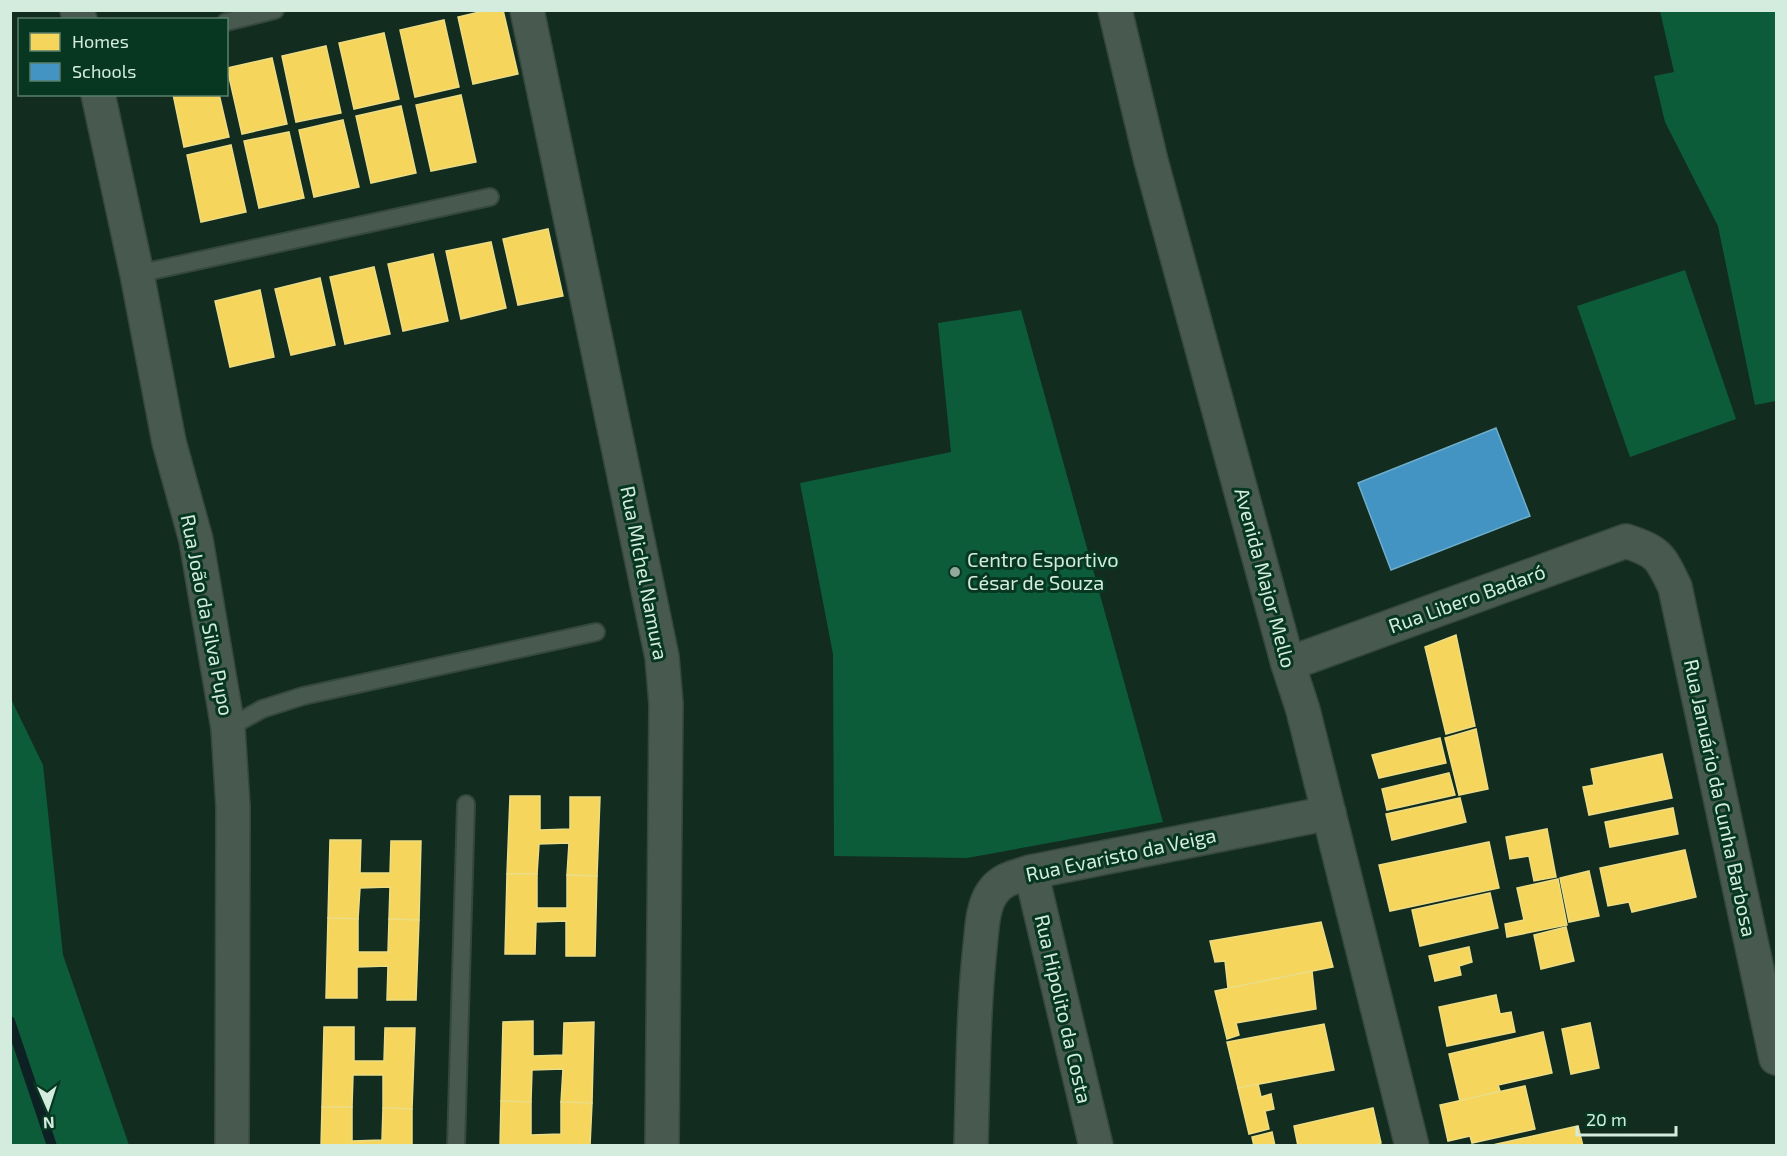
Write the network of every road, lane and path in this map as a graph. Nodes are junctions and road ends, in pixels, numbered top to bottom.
1 (275, 10) edge
2 (527, 10) edge
3 (1115, 10) edge
4 (228, 22) edge
5 (98, 96) edge
6 (490, 197) dead end
7 (137, 274) junction
8 (1647, 548) joint
9 (596, 632) dead end
10 (1288, 664) junction
11 (228, 728) junction
12 (466, 804) dead end
13 (1329, 813) junction
14 (1031, 872) junction
15 (1776, 1058) edge
16 (232, 1146) edge
17 (456, 1146) edge
18 (662, 1146) edge
19 (971, 1146) edge
20 (1096, 1146) edge
21 (1412, 1146) edge

1 - 4 lane
2 - 18 street, Rua Michel Namura
3 - 10 street, Avenida Major Mello
5 - 7 street, Rua João da Silva Pupo
6 - 7 lane
7 - 11 street, Rua João da Silva Pupo
8 - 10 street, Rua Libero Badaró
8 - 15 street, Rua Januário da Cunha Barbosa
9 - 11 lane
10 - 13 street, Avenida Major Mello
11 - 16 street, Rua João da Silva Pupo
12 - 17 lane
13 - 14 street, Rua Evaristo da Veiga
13 - 21 street, Avenida Major Mello
14 - 19 street, Rua Evaristo da Veiga
14 - 20 street, Rua Hipolito da Costa

